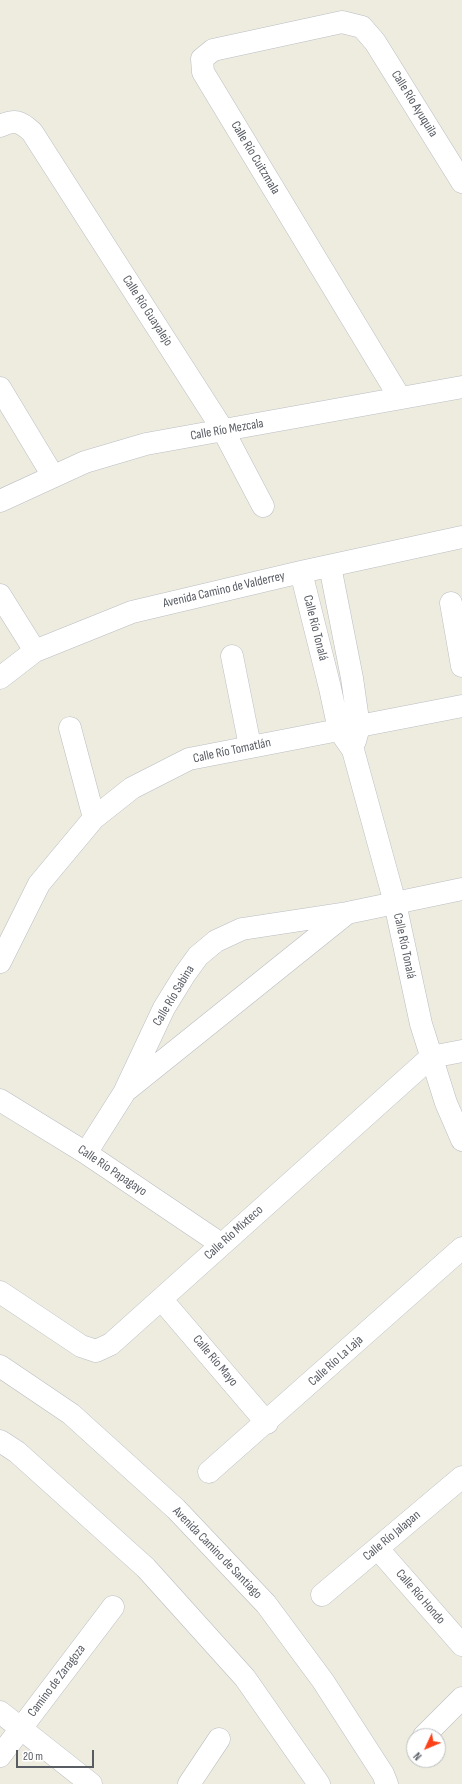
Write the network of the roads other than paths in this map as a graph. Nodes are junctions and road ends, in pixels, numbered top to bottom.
1 (362, 28) joint
2 (10, 124) edge
3 (462, 182) edge
4 (462, 387) edge
5 (0, 388) edge
6 (400, 398) junction
7 (223, 430) junction
8 (53, 476) junction
9 (0, 501) edge
10 (263, 506) dead end
11 (462, 537) edge
12 (330, 566) junction
13 (301, 572) junction
14 (0, 595) edge
15 (451, 603) dead end
16 (35, 652) junction
17 (232, 656) dead end
18 (462, 666) edge
19 (3, 669) edge
20 (462, 706) edge
21 (70, 728) dead end
22 (349, 728) junction
23 (250, 746) junction
24 (94, 818) junction
25 (462, 889) edge
26 (396, 903) junction
27 (347, 912) junction
28 (6, 934) edge
29 (0, 962) edge
30 (462, 1051) edge
31 (431, 1057) junction
32 (124, 1093) junction
33 (0, 1100) edge
34 (462, 1140) edge
35 (86, 1153) junction
36 (221, 1244) junction
37 (462, 1248) edge
38 (0, 1292) edge
39 (162, 1300) junction
40 (0, 1366) edge
41 (267, 1423) junction
42 (0, 1441) edge
43 (209, 1472) dead end
44 (462, 1477) edge
45 (378, 1549) junction
46 (322, 1596) dead end
47 (113, 1606) dead end
48 (462, 1645) edge
49 (462, 1698) edge
50 (0, 1712) edge
51 (432, 1728) edge
52 (21, 1729) junction
53 (219, 1740) dead end
54 (0, 1756) edge
55 (91, 1784) edge
56 (189, 1784) edge
57 (319, 1784) edge
58 (387, 1784) edge

1 - 3 street, Calle Río Ayuquila
1 - 6 street, Calle Río Cuitzmala
2 - 7 street, Calle Río Guayalejo
4 - 6 street, Calle Río Mezcala
5 - 8 street
6 - 7 street, Calle Río Mezcala
7 - 8 street, Calle Río Mezcala
7 - 10 street, Calle Río Guayalejo
8 - 9 street, Calle Río Mezcala
11 - 12 street, Avenida Camino de Valderrey
12 - 13 street, Avenida Camino de Valderrey
12 - 22 street, Calle Río Tonalá
13 - 16 street, Avenida Camino de Valderrey
13 - 22 street, Calle Río Tonalá
14 - 16 street
15 - 18 street
16 - 19 street, Avenida Camino de Valderrey
17 - 23 street
20 - 22 street, Calle Río Tomatlán
21 - 24 street
22 - 23 street, Calle Río Tomatlán
22 - 26 street, Calle Río Tonalá
23 - 24 street, Calle Río Tomatlán
24 - 28 street, Calle Río Tomatlán
25 - 26 street, Calle Río Sabina
26 - 27 street, Calle Río Sabina
26 - 31 street, Calle Río Tonalá
27 - 32 street, Calle Río Sabina
27 - 32 street, Calle Río Sabina
28 - 29 street, Calle Río Tomatlán
30 - 31 street
31 - 34 street, Calle Río Tonalá
31 - 36 street, Calle Río Mixteco
32 - 35 street, Calle Río Sabina
33 - 35 street, Calle Río Papagayo
35 - 36 street, Calle Río Papagayo
36 - 39 street, Calle Río Mixteco
37 - 41 street, Calle Río La Laja
38 - 39 street, Calle Río Mixteco
39 - 41 street, Calle Río Mayo
40 - 58 street, Avenida Camino de Santiago
41 - 43 street, Calle Río La Laja
42 - 57 street
44 - 45 street, Calle Río Jalapan
45 - 46 street, Calle Río Jalapan
45 - 48 street, Calle Río Hondo
47 - 52 street, Camino de Zaragoza
49 - 51 street
50 - 52 street
52 - 54 street, Camino de Zaragoza
52 - 55 street
53 - 56 street

